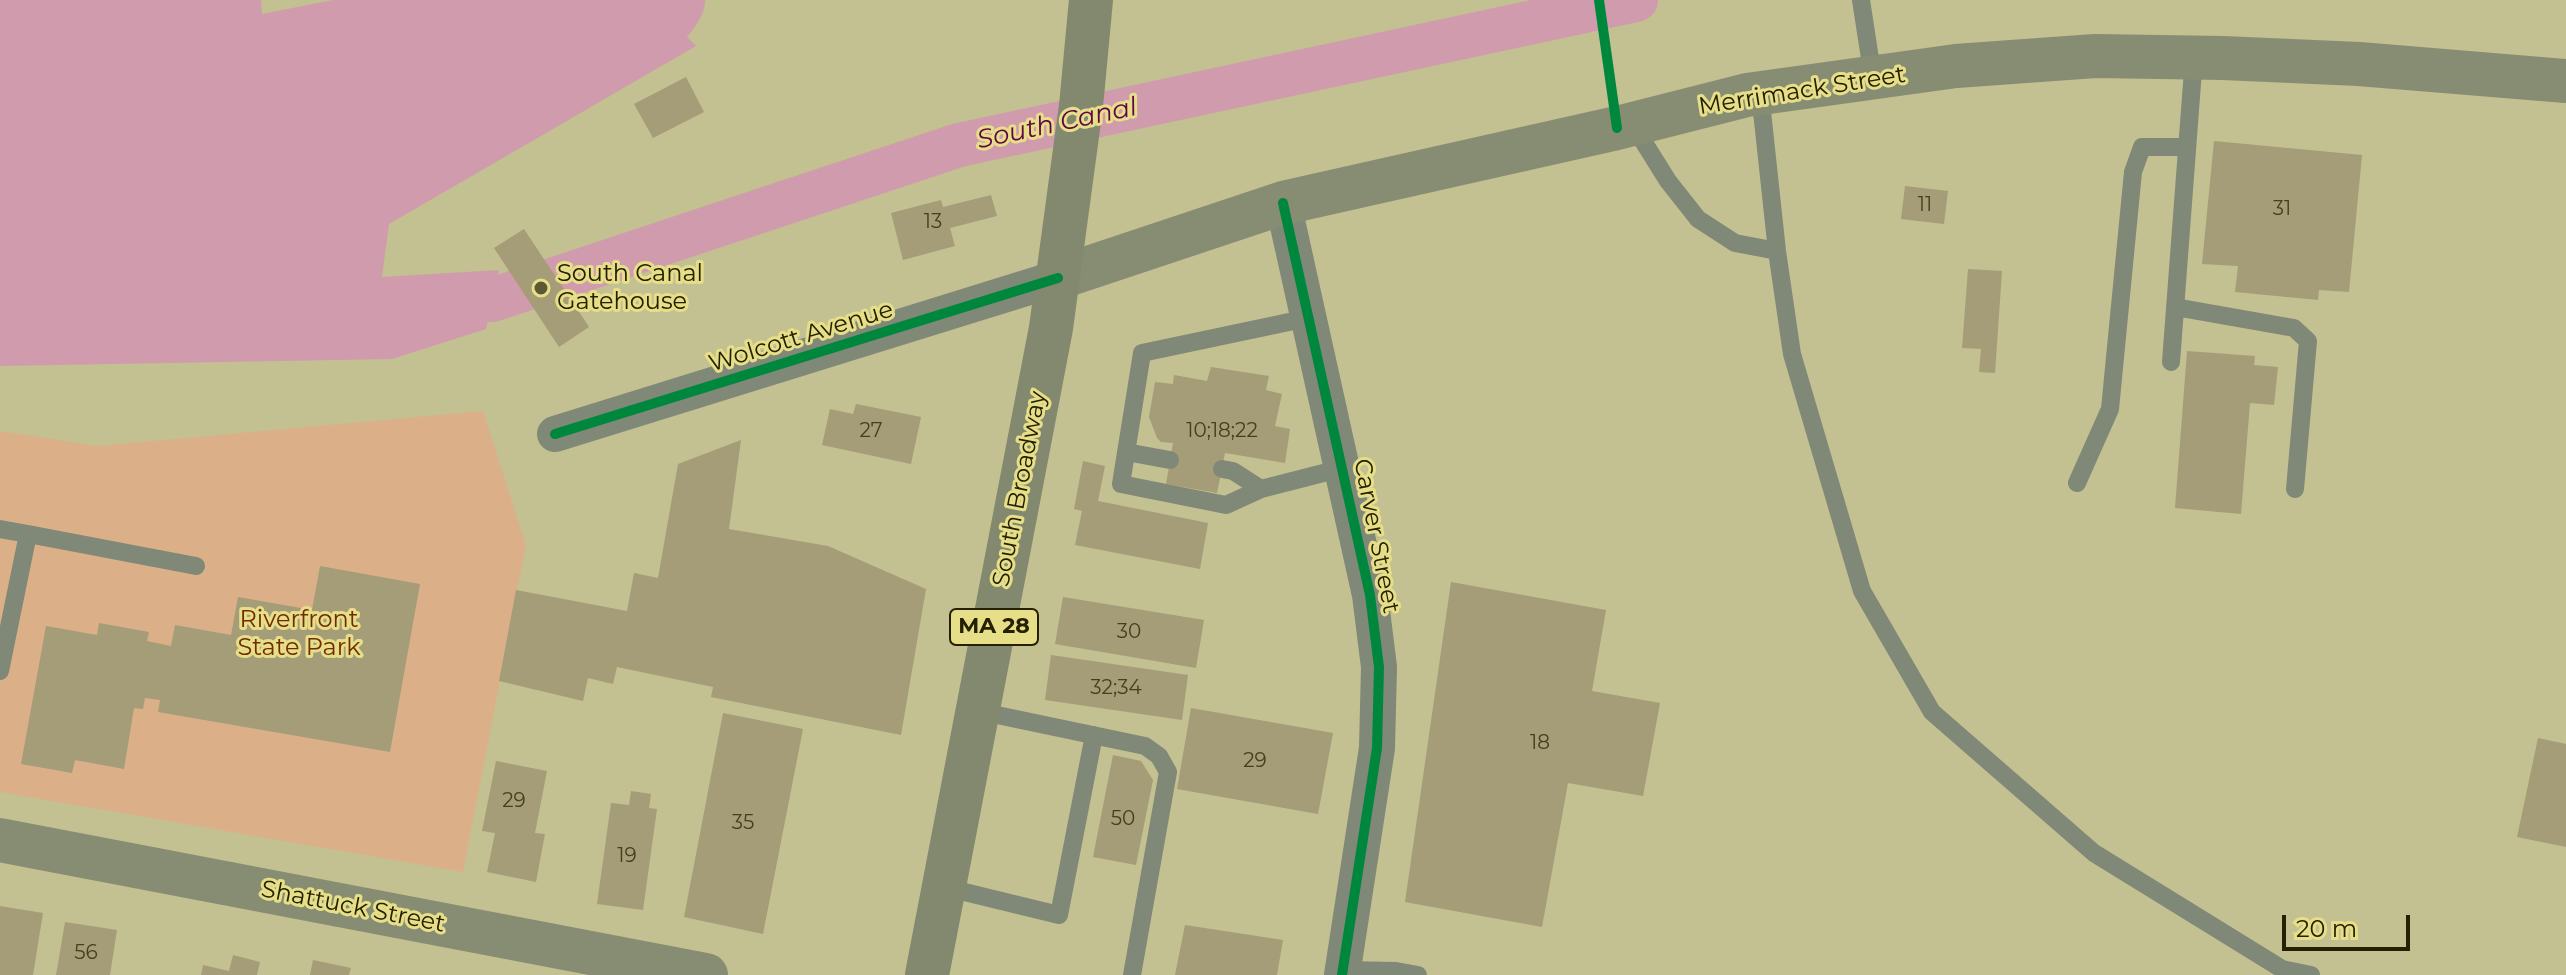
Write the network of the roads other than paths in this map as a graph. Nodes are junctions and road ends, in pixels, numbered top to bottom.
1 (1091, 0) edge
2 (1861, 0) edge
3 (2194, 57) junction
4 (1873, 78) junction
5 (2566, 81) edge
6 (1760, 93) junction
7 (1632, 124) junction
8 (2187, 147) junction
9 (1283, 203) junction
10 (1777, 251) junction
11 (1058, 278) junction
12 (2175, 307) junction
13 (1308, 318) junction
14 (2171, 362) dead end
15 (555, 434) dead end
16 (1126, 452) junction
17 (1170, 460) dead end
18 (1343, 468) junction
19 (1222, 469) dead end
20 (2077, 483) dead end
21 (1261, 489) junction
22 (2295, 489) dead end
23 (0, 529) edge
24 (28, 534) junction
25 (196, 566) dead end
26 (0, 671) edge
27 (978, 711) junction
28 (1094, 735) junction
29 (0, 840) edge
30 (944, 887) junction
31 (655, 970) edge
32 (1342, 973) edge
33 (706, 975) edge
34 (927, 975) edge
35 (1132, 975) edge
36 (1418, 975) edge
37 (2311, 975) edge

1 - 11 main road, South Broadway / MA 28
2 - 4 lane
3 - 4 main road, Merrimack Street
3 - 5 main road, Merrimack Street
3 - 8 lane
4 - 6 main road, Merrimack Street
6 - 7 main road, Merrimack Street
6 - 10 lane
7 - 9 main road, Merrimack Street
7 - 10 lane
8 - 12 lane
8 - 20 lane
9 - 11 main road, Merrimack Street
9 - 13 street, Carver Street
10 - 37 lane
11 - 15 street, Wolcott Avenue
11 - 27 main road, South Broadway / MA 28
12 - 14 lane
12 - 22 lane
13 - 16 lane
13 - 18 street, Carver Street
16 - 17 lane
16 - 21 lane
18 - 21 lane
18 - 32 street, Carver Street
19 - 21 lane
23 - 24 lane
24 - 25 lane
24 - 26 lane
27 - 28 lane
27 - 30 main road, South Broadway / MA 28
28 - 30 lane
28 - 35 lane
29 - 31 main road, Shattuck Street
30 - 34 main road, South Broadway / MA 28
31 - 33 main road, Shattuck Street
32 - 36 lane

